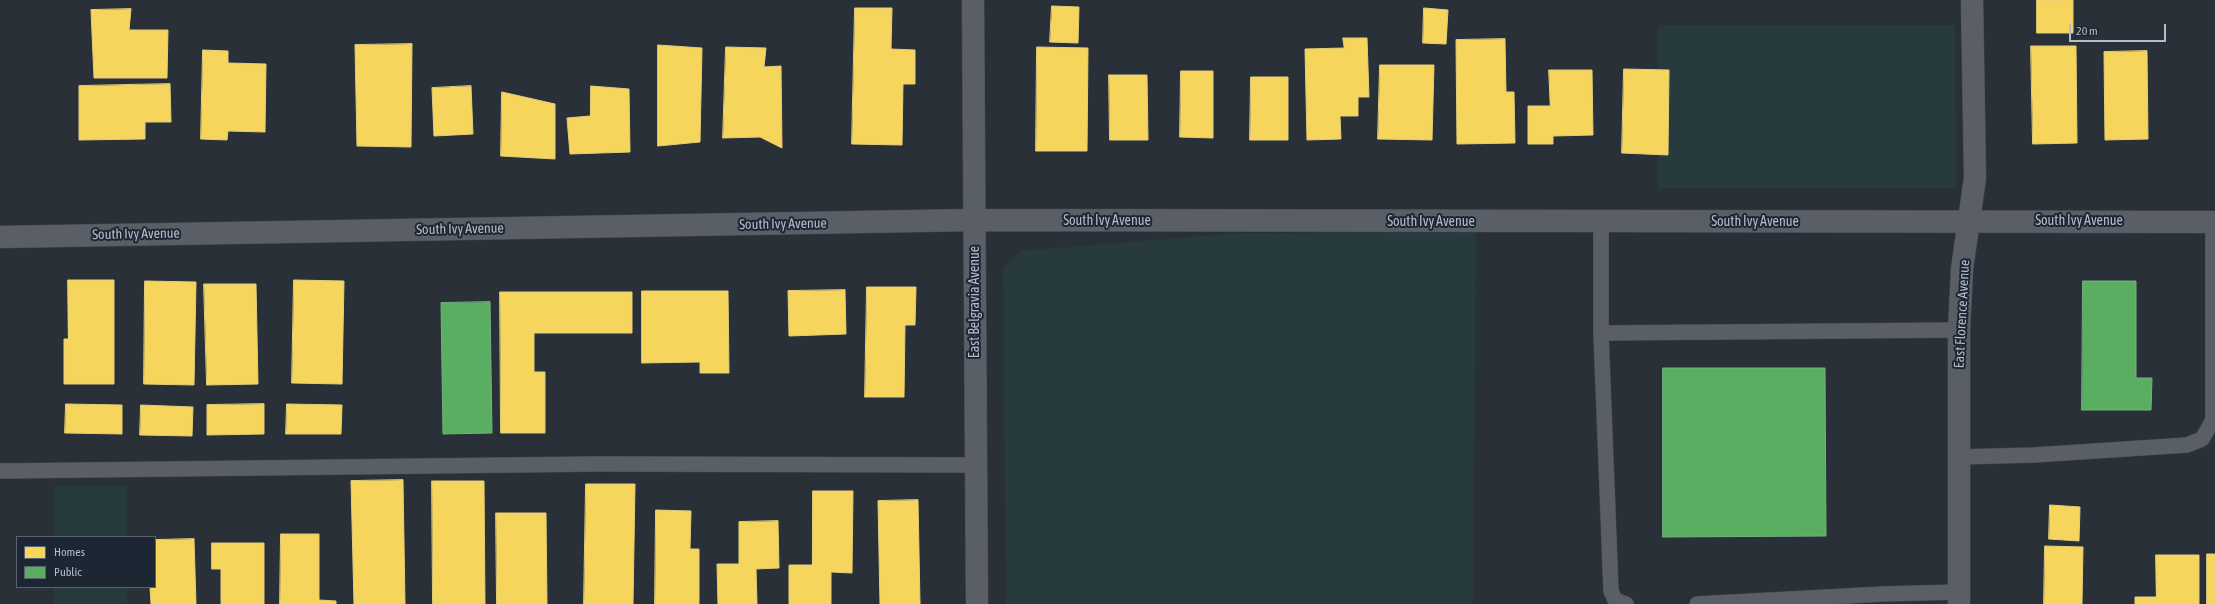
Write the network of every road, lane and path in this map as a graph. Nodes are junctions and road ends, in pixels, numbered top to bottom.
1 (974, 0) edge
2 (1972, 0) edge
3 (974, 220) junction
4 (1970, 220) junction
5 (2214, 222) edge
6 (1601, 223) junction
7 (0, 236) edge
8 (1959, 330) junction
9 (1601, 332) junction
10 (1958, 457) junction
11 (976, 464) junction
12 (0, 471) edge
13 (1959, 598) edge
14 (977, 604) edge
15 (1626, 604) edge
16 (1697, 604) edge

1 - 3 street, East Belgravia Avenue
2 - 4 street, East Florence Avenue
3 - 6 street, South Ivy Avenue
3 - 7 street, South Ivy Avenue
3 - 11 street, East Belgravia Avenue
4 - 5 street, South Ivy Avenue
4 - 6 street, South Ivy Avenue
4 - 8 street, East Florence Avenue
5 - 10 lane
6 - 9 lane
8 - 9 lane
8 - 10 street, East Florence Avenue
9 - 15 lane
10 - 13 street, East Florence Avenue
11 - 12 lane
11 - 14 street, East Belgravia Avenue
13 - 16 lane

